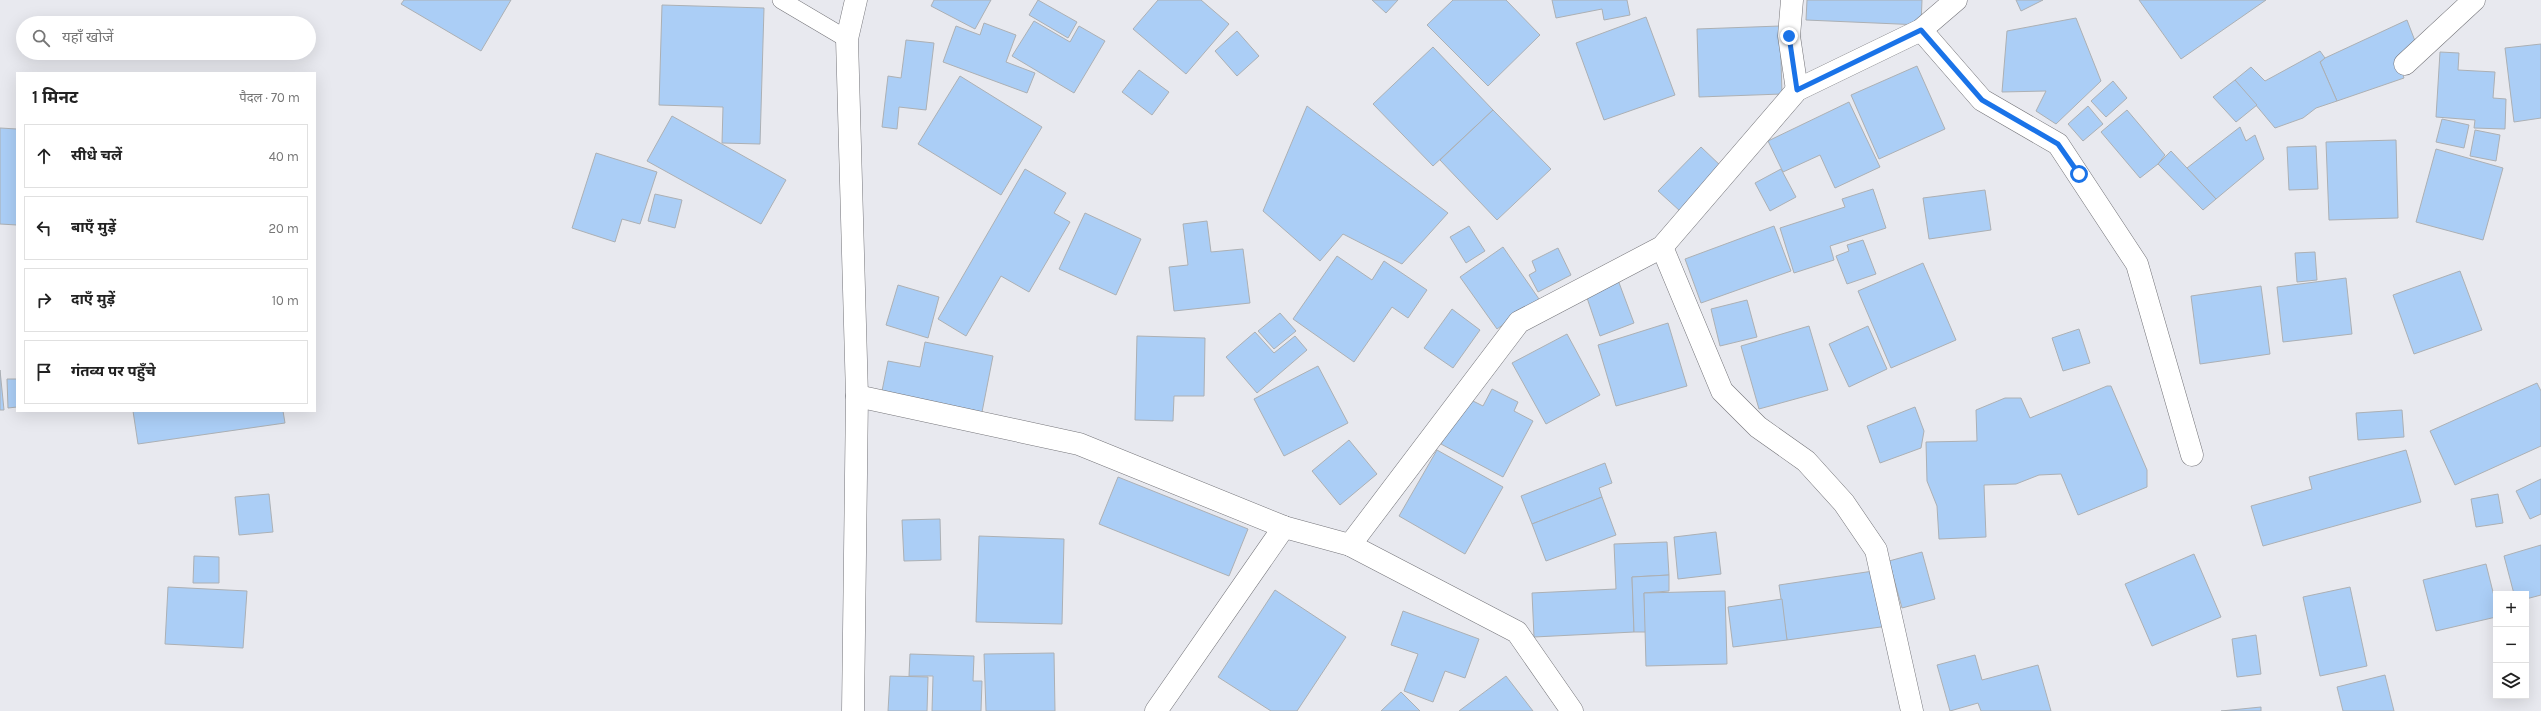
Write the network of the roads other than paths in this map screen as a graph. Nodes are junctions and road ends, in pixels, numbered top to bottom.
1 (781, 0) edge
2 (856, 0) edge
3 (1792, 0) edge
4 (1956, 0) edge
5 (2474, 0) edge
6 (1921, 30) junction
7 (847, 39) junction
8 (2405, 64) dead end
9 (1797, 90) junction
10 (1662, 247) junction
11 (856, 396) junction
12 (2192, 455) dead end
13 (1284, 527) junction
14 (1350, 546) junction
15 (854, 711) edge
16 (1156, 711) edge
17 (1572, 711) edge
18 (1912, 711) edge

1 - 7 lane
2 - 7 main road
3 - 9 main road
4 - 6 main road
5 - 8 main road
6 - 9 main road
6 - 12 main road
7 - 11 main road
9 - 10 main road
10 - 14 main road
10 - 18 main road
11 - 13 main road
11 - 15 main road
13 - 14 main road
13 - 16 main road
14 - 17 main road

